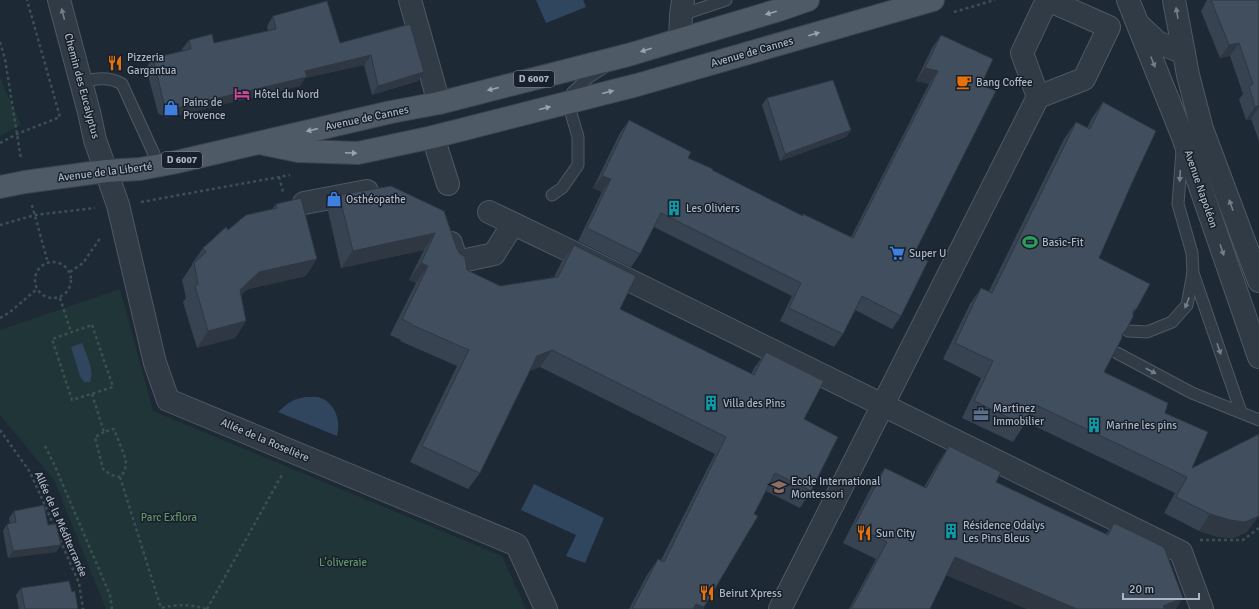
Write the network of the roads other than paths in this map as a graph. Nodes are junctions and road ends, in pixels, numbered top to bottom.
1 (59, 0) edge
2 (410, 0) edge
3 (726, 0) edge
4 (808, 0) edge
5 (933, 0) edge
6 (1047, 0) edge
7 (1128, 0) edge
8 (1174, 0) edge
9 (1083, 7) edge
10 (682, 8) edge
11 (1137, 23) junction
12 (680, 39) junction
13 (1184, 53) junction
14 (616, 58) junction
15 (81, 82) junction
16 (1038, 97) junction
17 (570, 101) junction
18 (439, 103) junction
19 (433, 137) junction
20 (1183, 137) junction
21 (257, 142) junction
22 (160, 165) junction
23 (106, 171) junction
24 (448, 184) dead end
25 (0, 187) edge
26 (388, 192) edge
27 (552, 195) dead end
28 (304, 203) edge
29 (489, 212) dead end
30 (513, 224) junction
31 (446, 226) edge
32 (1193, 272) junction
33 (1259, 281) edge
34 (1128, 331) edge
35 (1117, 353) edge
36 (1259, 357) edge
37 (883, 405) junction
38 (1241, 412) junction
39 (1259, 420) edge
40 (546, 609) edge
41 (780, 609) edge
42 (1202, 609) edge

15 -> 1 street, Chemin des Eucalyptus
2 - 18 street
3 - 10 lane
4 -> 12 main road, Avenue de Cannes / D 6007
17 -> 5 main road, Avenue de Cannes / D 6007
6 - 9 street
6 - 16 street
7 - 11 street, Avenue Napoléon
13 -> 8 street, Avenue Napoléon
9 - 16 street
10 - 12 street
11 - 13 street, Avenue Napoléon
11 -> 20 street, Avenue Napoléon
12 -> 14 main road, Avenue de Cannes / D 6007
33 -> 13 street, Avenue Napoléon
14 - 17 lane, Avenue de Cannes / D 6007
14 -> 18 main road, Avenue de Cannes / D 6007
15 - 22 lane
15 - 23 street, Chemin des Eucalyptus
16 - 37 street
19 -> 17 main road, Avenue de Cannes / D 6007
17 - 27 lane
18 -> 21 main road, Avenue de Cannes / D 6007
21 -> 19 main road, Avenue de Cannes / D 6007
19 - 24 street
20 -> 32 lane
20 -> 36 street, Avenue Napoléon
21 - 22 main road, Avenue de la Liberté / D 6007
22 - 23 main road, Avenue de la Liberté / D 6007
23 - 25 main road, Avenue de la Liberté / D 6007
23 - 40 street, Allée de la Roselière
26 - 28 street
29 - 30 street
30 - 31 street
30 - 37 street
32 -> 34 lane
32 -> 38 lane
35 -> 38 lane
37 - 41 street
37 - 42 street
38 - 39 lane

